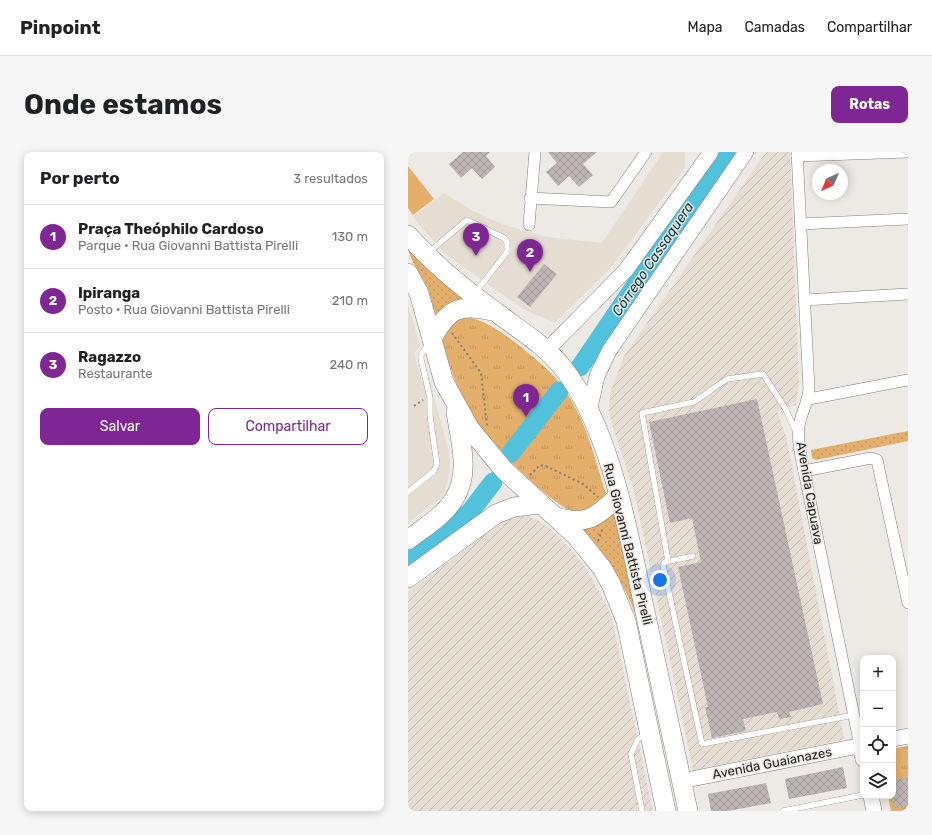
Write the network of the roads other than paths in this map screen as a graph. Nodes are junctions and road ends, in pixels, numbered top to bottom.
1 (535, 152) edge
2 (646, 152) edge
3 (711, 152) edge
4 (746, 152) edge
5 (908, 152) edge
6 (797, 154) edge
7 (530, 198) junction
8 (908, 219) edge
9 (800, 224) junction
10 (529, 225) dead end
11 (408, 235) edge
12 (426, 255) junction
13 (408, 273) edge
14 (908, 294) edge
15 (473, 295) junction
16 (804, 300) junction
17 (495, 312) junction
18 (432, 339) junction
19 (547, 350) junction
20 (908, 380) edge
21 (809, 399) junction
22 (455, 404) junction
23 (589, 412) junction
24 (799, 439) junction
25 (804, 471) junction
26 (408, 492) edge
27 (540, 504) junction
28 (610, 509) junction
29 (556, 517) junction
30 (408, 540) edge
31 (693, 556) dead end
32 (668, 561) junction
33 (408, 578) edge
34 (908, 603) edge
35 (854, 714) junction
36 (650, 732) junction
37 (908, 736) edge
38 (896, 738) edge
39 (860, 741) edge
40 (860, 750) edge
41 (681, 781) junction
42 (860, 796) edge
43 (871, 799) edge
44 (642, 811) edge
45 (666, 811) edge
46 (688, 811) edge
47 (783, 811) edge
48 (874, 811) edge

1 - 7 street
2 - 7 street
3 - 19 main road
4 - 23 main road
5 - 6 street
6 - 9 street, Avenida Capuava
7 - 10 street
8 - 9 street
9 - 16 street, Avenida Capuava
11 - 12 highway, Rua Giovanni Battista Pirelli
12 - 15 highway, Rua Giovanni Battista Pirelli
12 - 15 lane
13 - 18 highway, Rua Giovanni Battista Pirelli
14 - 16 street
15 - 17 highway, Rua Giovanni Battista Pirelli
16 - 21 street, Avenida Capuava
17 - 18 highway
17 - 19 highway, Rua Giovanni Battista Pirelli
18 - 22 highway, Rua Giovanni Battista Pirelli
18 - 26 lane
19 - 23 highway, Rua Giovanni Battista Pirelli
20 - 21 street
21 - 24 street, Avenida Capuava
22 - 27 highway, Rua Giovanni Battista Pirelli
22 - 30 highway
23 - 28 highway, Rua Giovanni Battista Pirelli
24 - 25 street, Avenida Capuava
24 - 32 lane
25 - 34 street
25 - 35 street, Avenida Capuava
27 - 29 highway, Rua Giovanni Battista Pirelli
27 - 33 highway
28 - 29 highway
28 - 41 highway, Rua Giovanni Battista Pirelli
29 - 36 highway, Rua Giovanni Battista Pirelli
31 - 32 lane
32 - 35 lane
35 - 39 street, Avenida Capuava
36 - 44 lane
36 - 45 highway, Rua Giovanni Battista Pirelli
37 - 38 main road
40 - 41 main road, Avenida Guaianazes
41 - 46 highway, Rua Giovanni Battista Pirelli
42 - 47 lane
43 - 48 main road

